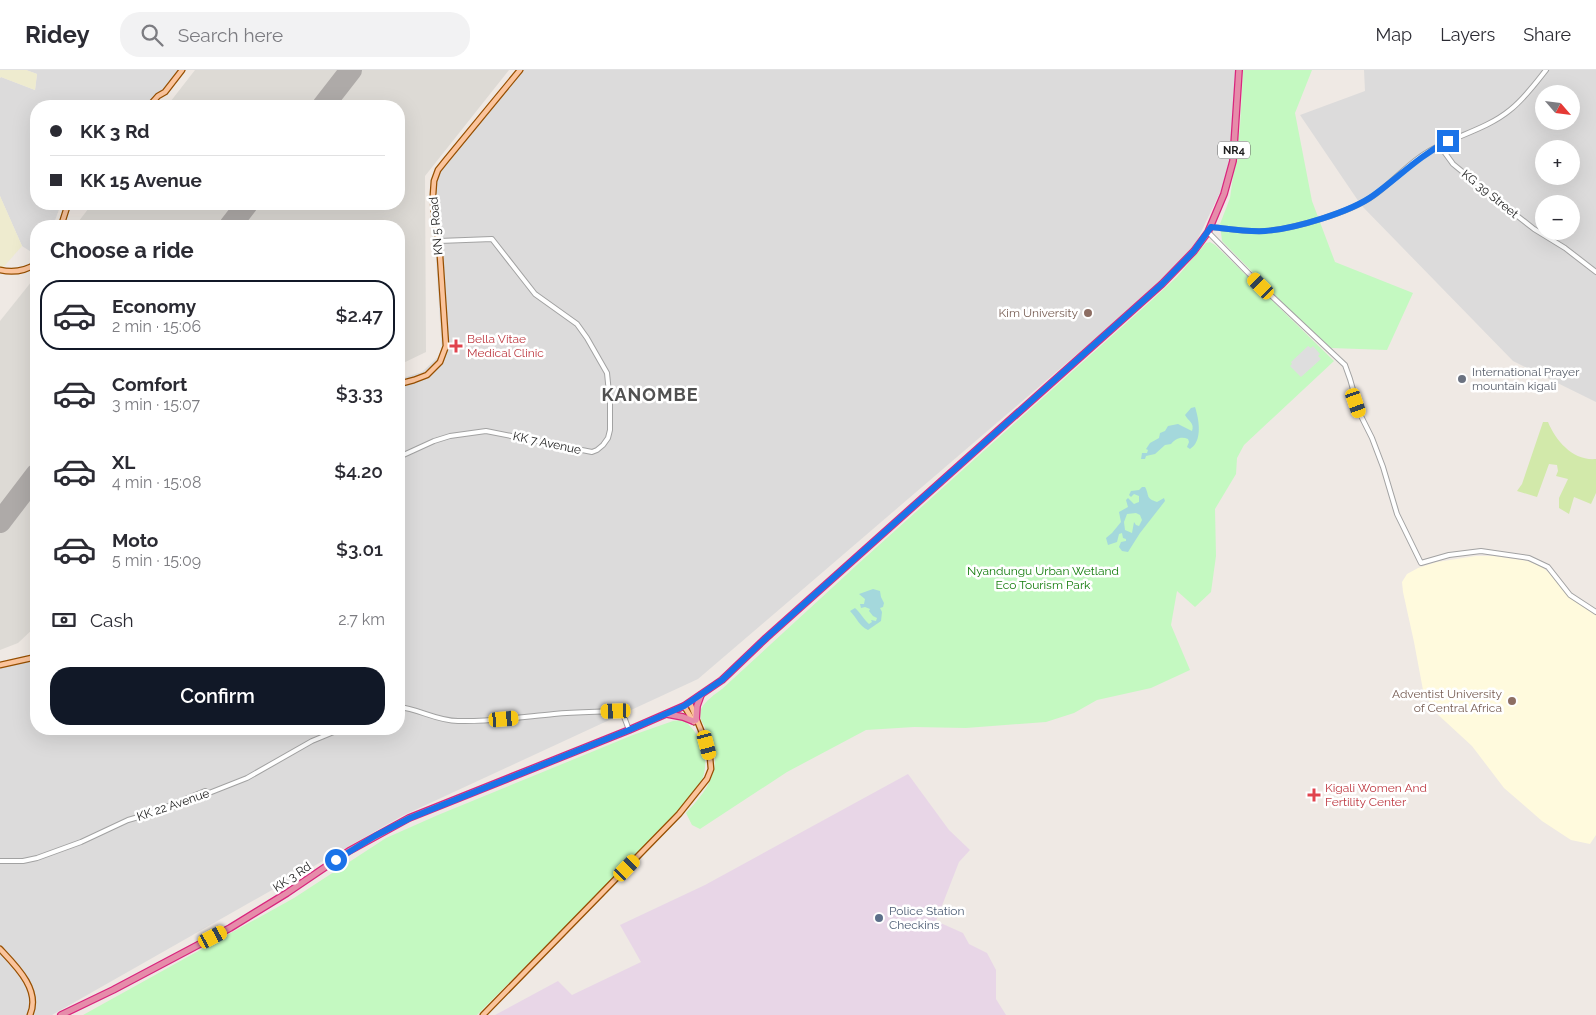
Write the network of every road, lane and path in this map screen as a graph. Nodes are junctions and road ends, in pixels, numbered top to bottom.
1 (182, 70) edge
2 (520, 70) edge
3 (1239, 70) edge
4 (1546, 70) edge
5 (154, 100) edge
6 (1440, 146) junction
7 (1210, 230) junction
8 (438, 241) junction
9 (30, 268) edge
10 (0, 270) edge
11 (1596, 272) edge
12 (405, 382) edge
13 (405, 454) edge
14 (1596, 612) edge
15 (30, 658) edge
16 (0, 665) edge
17 (701, 696) junction
18 (687, 705) junction
19 (405, 708) edge
20 (667, 714) junction
21 (694, 720) junction
22 (629, 730) junction
23 (326, 735) edge
24 (0, 861) edge
25 (0, 949) edge
26 (30, 1015) edge
27 (61, 1015) edge
28 (483, 1015) edge

1 - 5 main road
2 - 8 main road, KN 5 Road
3 - 7 highway, NR4
4 - 6 street
6 - 7 street
6 - 11 street, KG 39 Street
7 - 14 street
7 - 17 highway, KK 3 Rd / NR4
8 - 12 main road, KN 5 Road
8 - 13 street, KK 7 Avenue
9 - 10 main road
15 - 16 main road
17 - 18 highway, KK 3 Rd / NR4
17 - 21 highway
18 - 20 highway, KK 3 Rd / NR4
18 - 21 main road
19 - 22 street
20 - 21 highway
20 - 22 highway, KK 3 Rd / NR4
21 - 28 main road
22 - 27 highway, KK 3 Rd / NR4
23 - 24 street, KK 22 Avenue
25 - 26 main road

